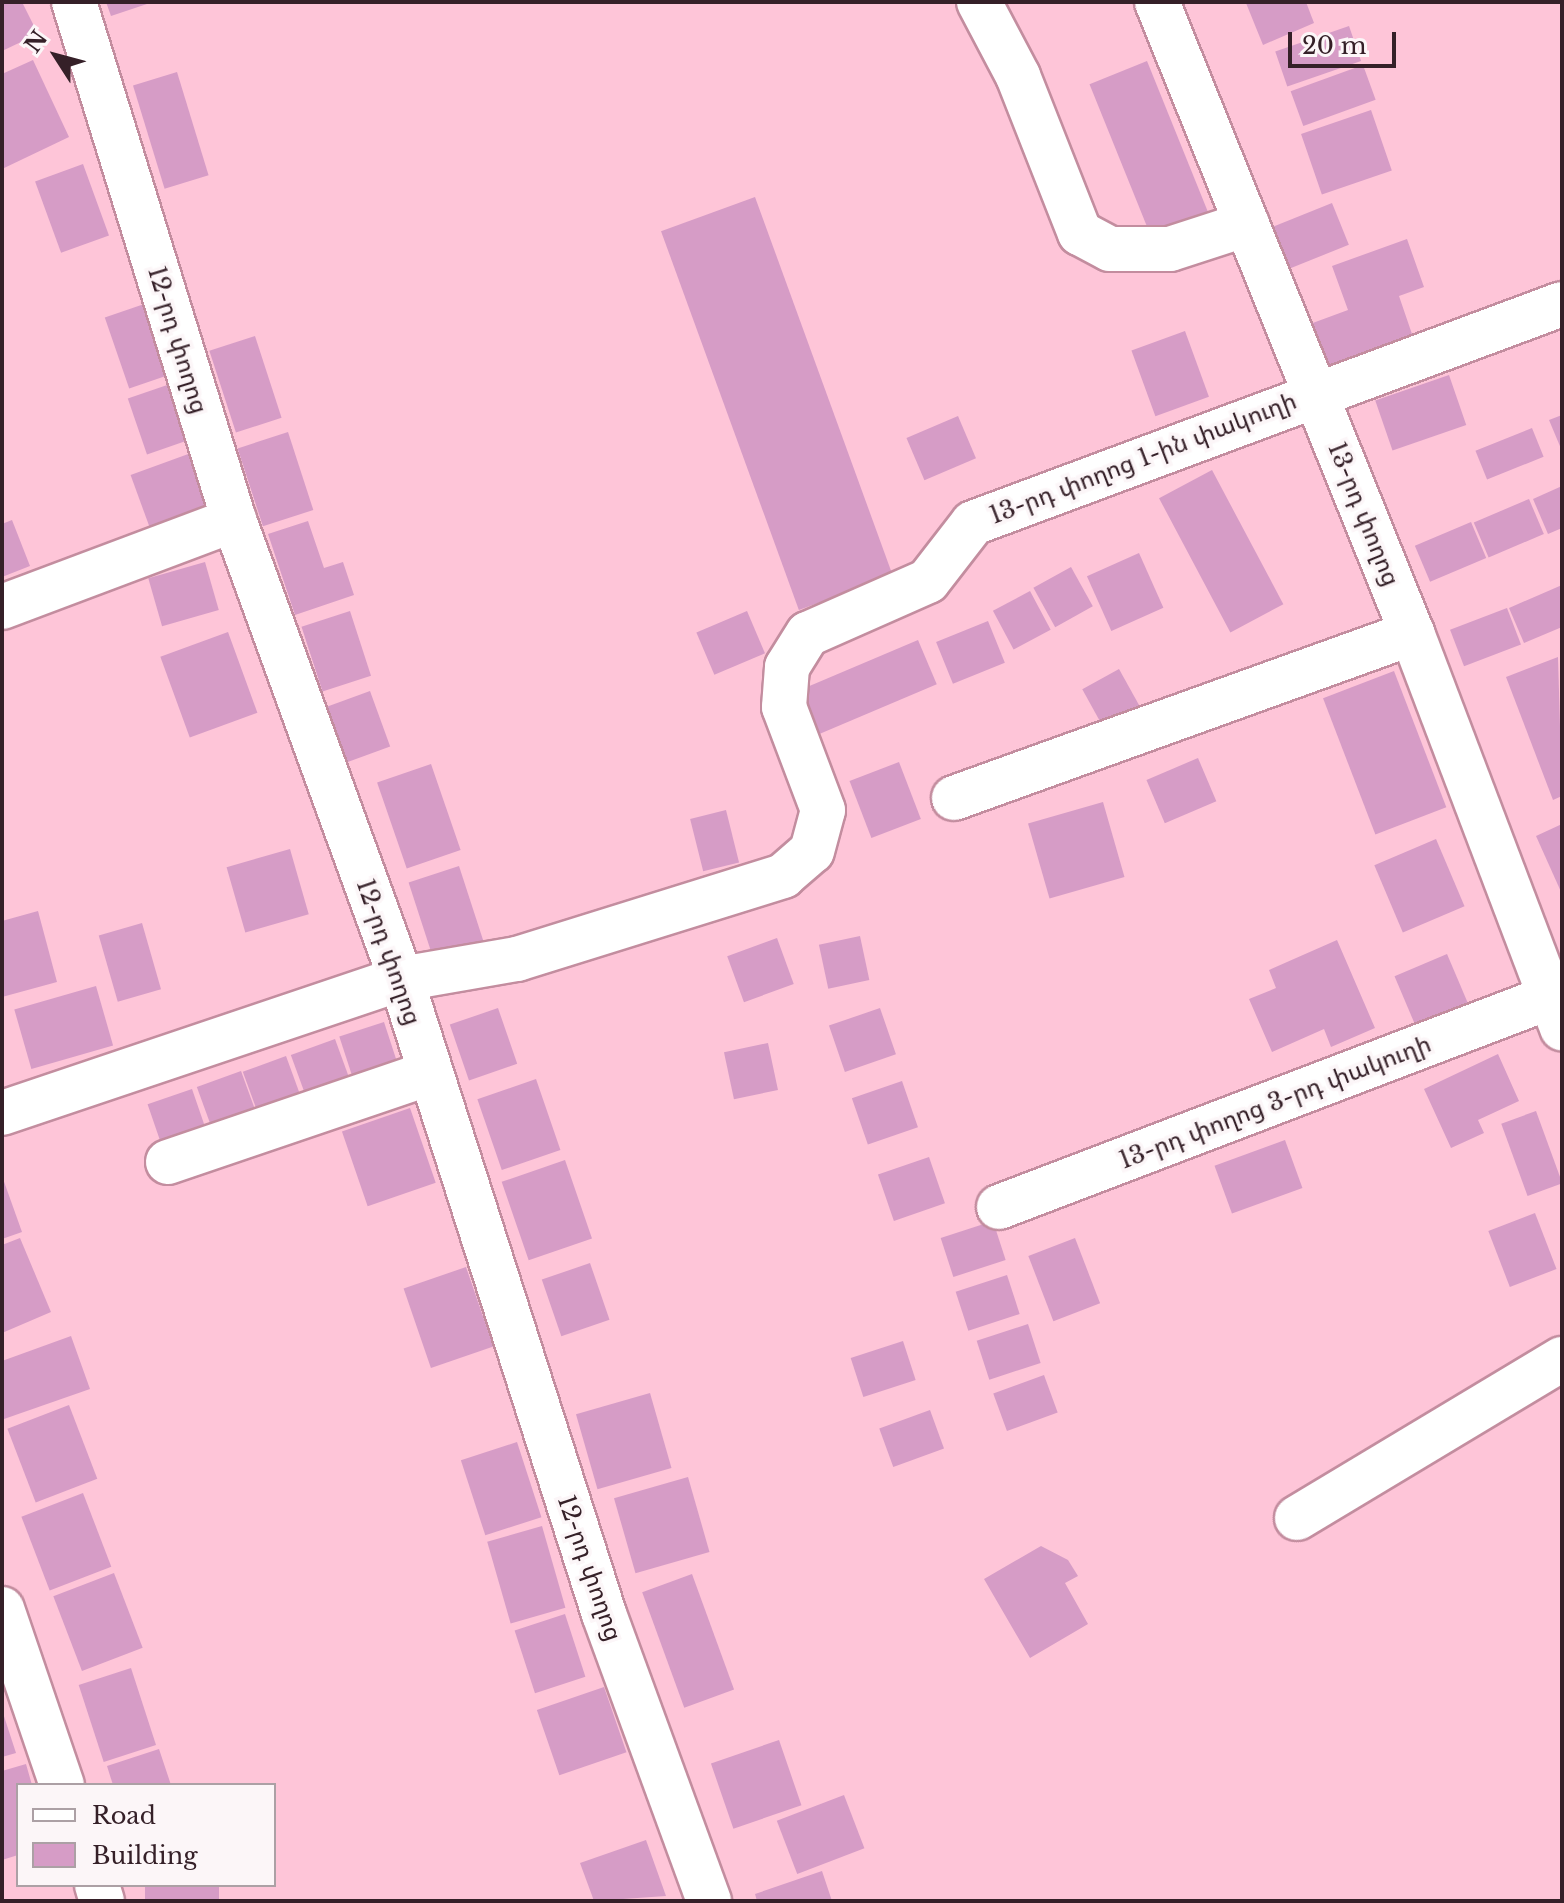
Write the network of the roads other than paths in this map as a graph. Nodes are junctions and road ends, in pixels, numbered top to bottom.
1 (74, 2) edge
2 (979, 2) edge
3 (1157, 2) edge
4 (1247, 224) junction
5 (1562, 304) edge
6 (1315, 393) junction
7 (234, 520) junction
8 (2, 607) edge
9 (1412, 633) junction
10 (954, 798) dead end
11 (401, 979) junction
12 (1556, 1013) edge
13 (429, 1073) junction
14 (2, 1113) edge
15 (168, 1162) dead end
16 (999, 1207) dead end
17 (1562, 1359) edge
18 (1297, 1518) dead end
19 (2, 1609) edge
20 (61, 1783) edge
21 (709, 1901) edge

1 - 7 street, 12-րդ փողոց
2 - 4 street
3 - 4 street, 13-րդ փողոց
4 - 6 street, 13-րդ փողոց
5 - 6 street, 13-րդ փողոց 1-ին փակուղի
6 - 9 street, 13-րդ փողոց
6 - 11 street, 13-րդ փողոց 1-ին փակուղի
7 - 8 street
7 - 11 street, 12-րդ փողոց
9 - 10 street
9 - 12 street, 13-րդ փողոց
11 - 13 street, 12-րդ փողոց
11 - 14 street
12 - 16 street, 13-րդ փողոց 3-րդ փակուղի
13 - 15 street
13 - 21 street, 12-րդ փողոց
17 - 18 street
19 - 20 street

